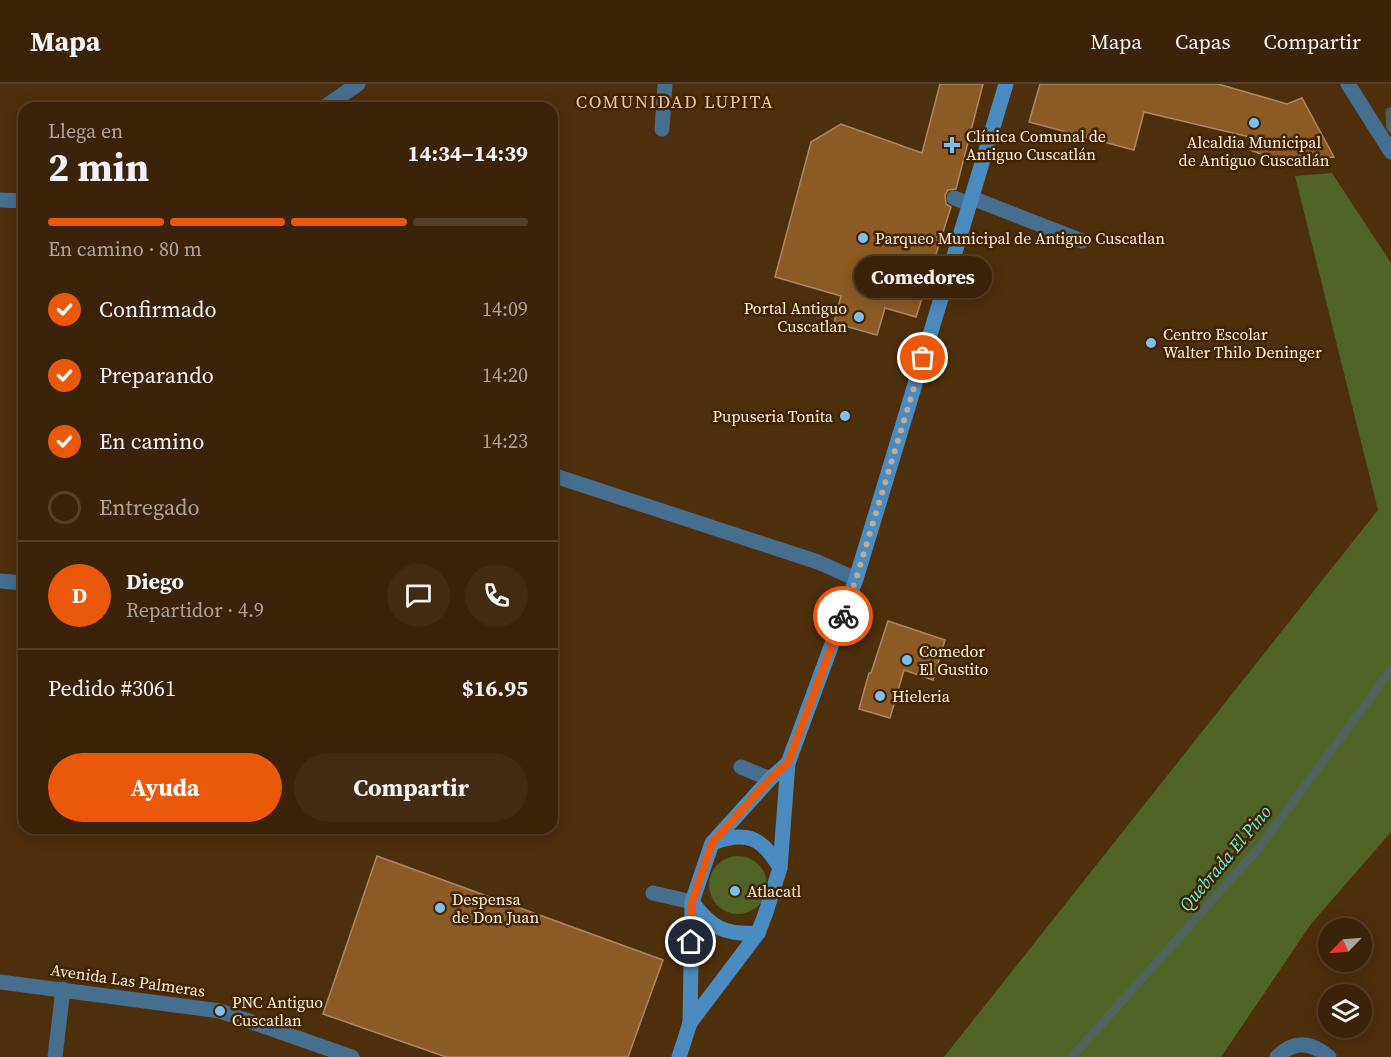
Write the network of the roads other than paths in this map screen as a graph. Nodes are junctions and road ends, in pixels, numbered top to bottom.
1 (358, 84) edge
2 (664, 84) edge
3 (1006, 84) edge
4 (1348, 84) edge
5 (332, 102) edge
6 (662, 129) dead end
7 (1391, 152) edge
8 (954, 198) dead end
9 (0, 200) edge
10 (18, 201) edge
11 (971, 201) junction
12 (1082, 241) dead end
13 (558, 477) edge
14 (856, 579) junction
15 (0, 581) edge
16 (18, 583) edge
17 (788, 763) junction
18 (741, 767) dead end
19 (770, 779) junction
20 (712, 843) junction
21 (780, 868) junction
22 (652, 893) dead end
23 (692, 902) junction
24 (758, 933) junction
25 (0, 982) edge
26 (63, 989) junction
27 (690, 1023) junction
28 (55, 1057) edge
29 (352, 1057) edge
30 (679, 1057) edge
31 (1277, 1057) edge
32 (1329, 1057) edge

1 - 5 street
2 - 6 street
3 - 11 main road
4 - 7 street
8 - 11 street
9 - 10 street
11 - 12 street
11 - 14 main road
13 - 14 street
14 - 17 main road
15 - 16 street
17 - 19 main road
17 - 21 main road
18 - 19 street
19 - 20 main road
20 - 21 main road
20 - 23 main road
21 - 24 main road
22 - 23 street
23 - 24 main road
23 - 27 main road
24 - 27 main road
25 - 26 street, Avenida Las Palmeras
26 - 28 street
26 - 29 street, Avenida Las Palmeras
27 - 30 main road
31 - 32 street

